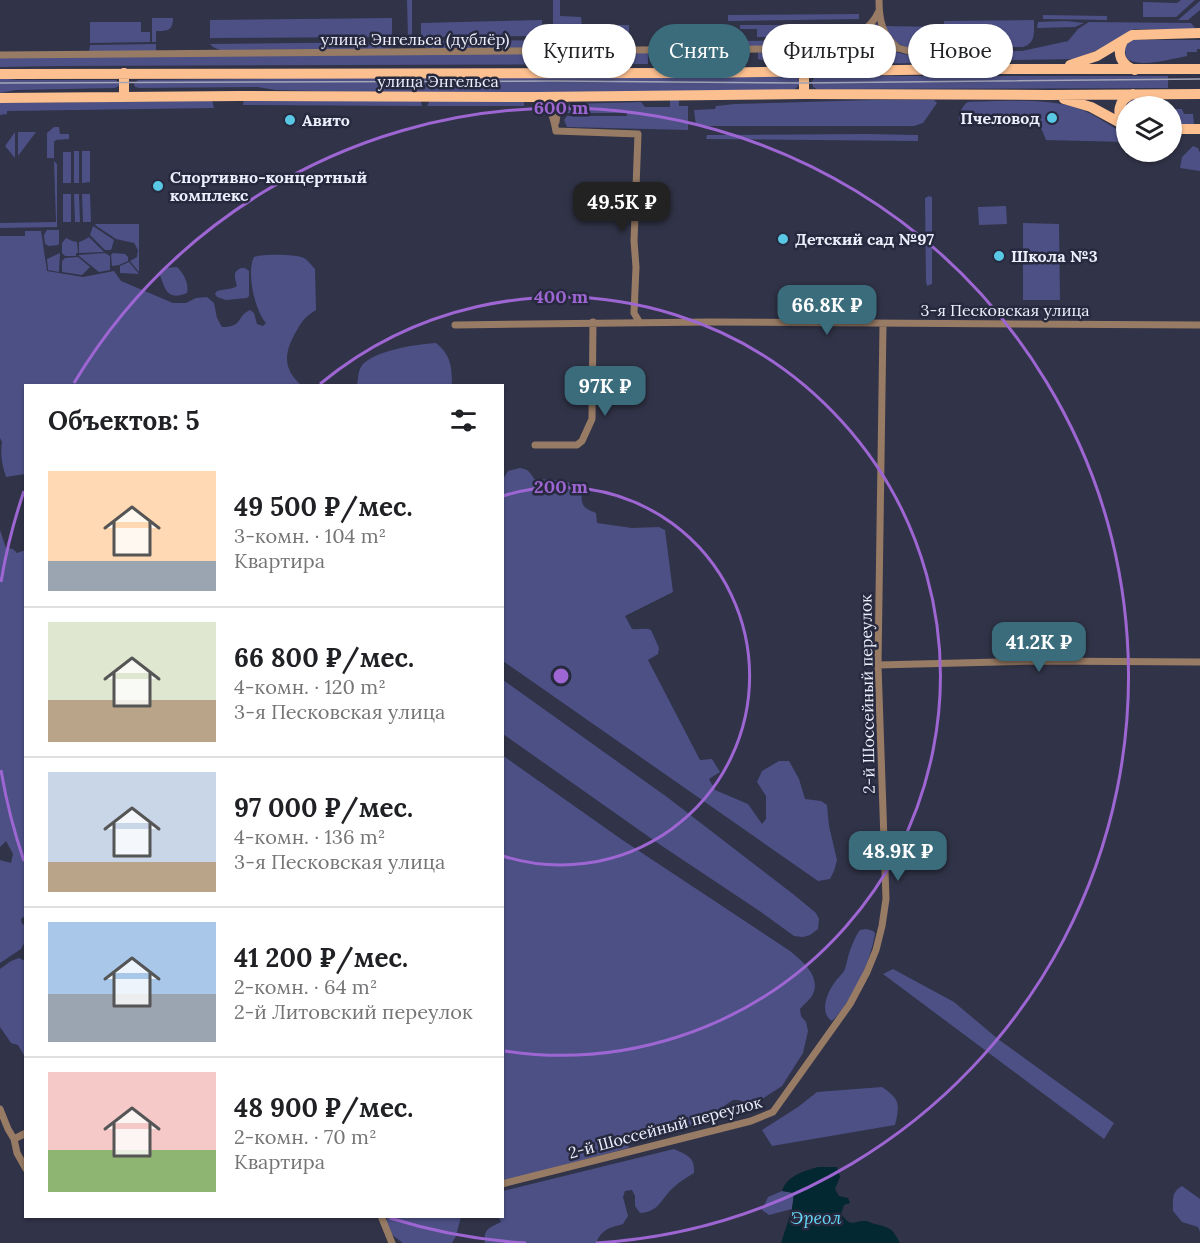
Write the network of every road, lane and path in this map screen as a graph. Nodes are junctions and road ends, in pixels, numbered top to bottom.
1 (879, 0) edge
2 (879, 11) junction
3 (871, 24) edge
4 (1198, 35) edge
5 (1123, 41) junction
6 (898, 48) joint
7 (762, 49) edge
8 (908, 51) edge
9 (0, 55) edge
10 (1013, 68) edge
11 (1046, 68) junction
12 (1200, 69) edge
13 (1135, 70) junction
14 (762, 72) edge
15 (0, 74) edge
16 (124, 74) junction
17 (804, 78) edge
18 (804, 94) junction
19 (1135, 94) junction
20 (1200, 94) edge
21 (1049, 95) junction
22 (568, 96) junction
23 (1130, 96) edge
24 (124, 97) junction
25 (536, 97) junction
26 (0, 98) edge
27 (1116, 121) edge
28 (1182, 129) edge
29 (1199, 129) edge
30 (556, 130) junction
31 (593, 322) junction
32 (640, 323) junction
33 (883, 324) junction
34 (455, 325) dead end
35 (1200, 325) edge
36 (535, 446) dead end
37 (1200, 662) edge
38 (878, 664) junction
39 (0, 1109) edge
40 (24, 1134) edge
41 (14, 1139) junction
42 (24, 1165) edge
43 (504, 1183) edge
44 (382, 1218) edge
45 (392, 1243) edge

1 - 2 street
2 - 3 street
2 - 6 street
4 - 5 main road
5 - 11 main road
5 - 13 main road
6 - 8 street, улица Энгельса (дублёр)
7 - 9 street, улица Энгельса (дублёр)
10 - 11 main road, улица Энгельса
11 - 13 main road, улица Энгельса
12 - 13 main road, улица Энгельса
14 - 16 main road, улица Энгельса
15 - 16 main road, улица Энгельса
16 - 24 main road
17 - 18 main road
18 - 21 main road, улица Энгельса
18 - 22 main road, улица Энгельса
19 - 20 main road, улица Энгельса
19 - 21 main road, улица Энгельса
19 - 23 main road
21 - 27 main road
22 - 25 main road, улица Энгельса
22 - 30 street
24 - 25 main road, улица Энгельса
24 - 26 main road, улица Энгельса
25 - 30 street
28 - 29 main road
30 - 32 street
31 - 32 street, 3-я Песковская улица
31 - 34 street, 3-я Песковская улица
31 - 36 street
32 - 33 street, 3-я Песковская улица
33 - 35 street, 3-я Песковская улица
33 - 38 street, 2-й Шоссейный переулок
37 - 38 street
38 - 43 street, 2-й Шоссейный переулок
39 - 41 street
40 - 41 street
41 - 42 street
44 - 45 street

